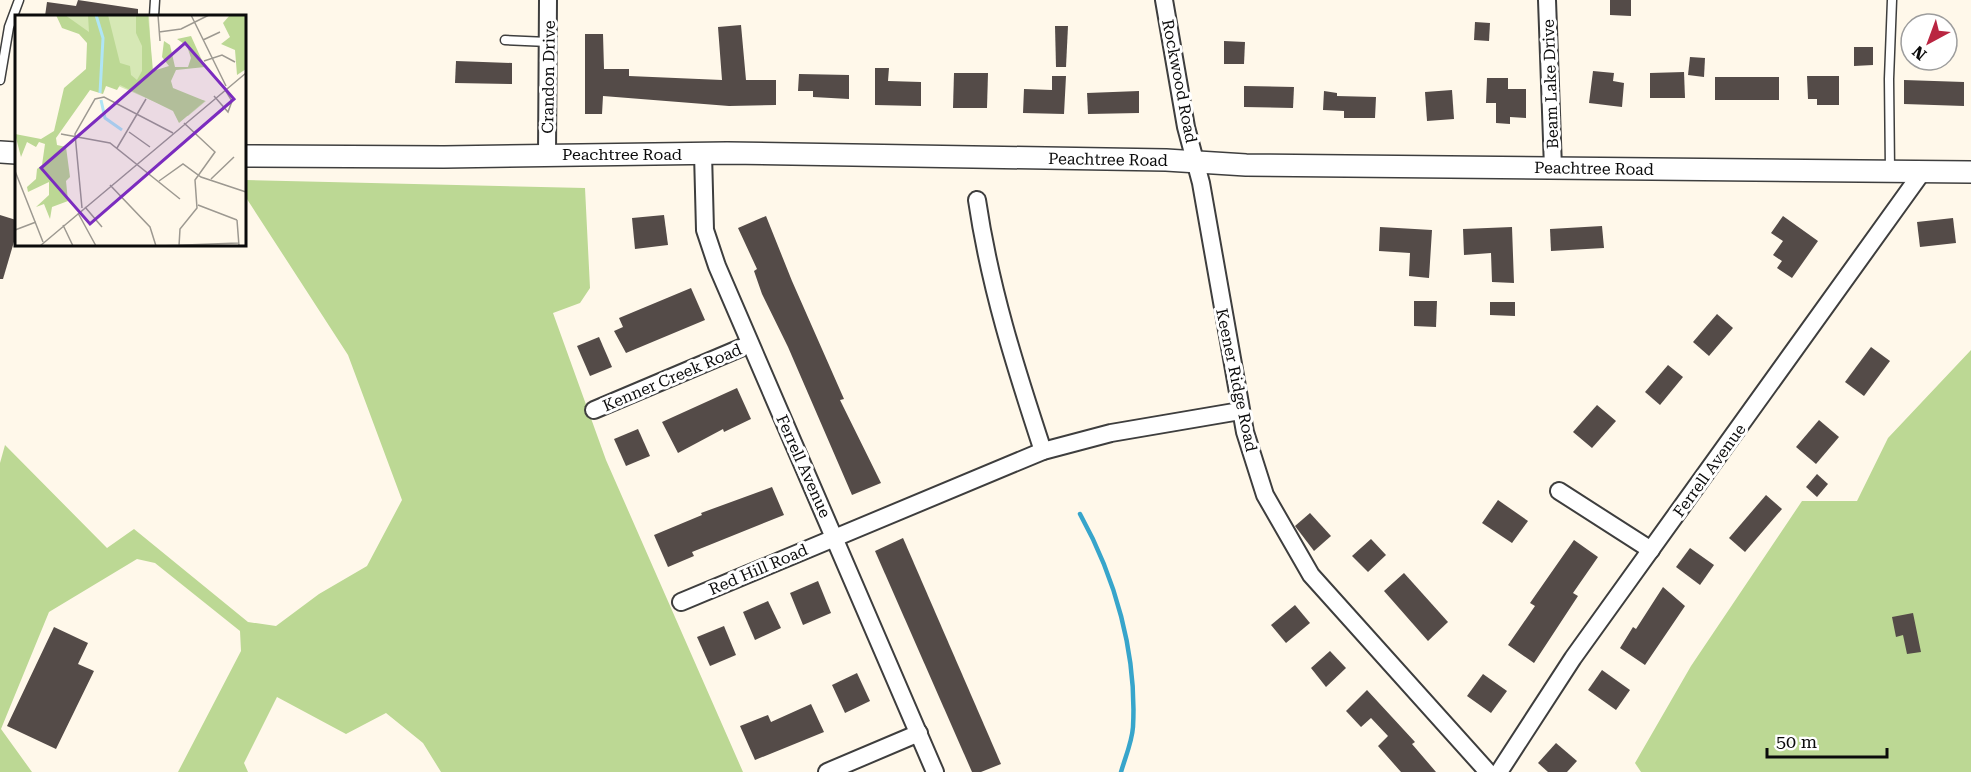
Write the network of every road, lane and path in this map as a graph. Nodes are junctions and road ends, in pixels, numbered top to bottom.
1 (19, 0) edge
2 (155, 0) edge
3 (548, 0) edge
4 (1164, 0) edge
5 (1547, 0) edge
6 (1892, 0) edge
7 (154, 15) edge
8 (505, 40) dead end
9 (548, 42) junction
10 (0, 80) edge
11 (0, 152) edge
12 (15, 153) edge
13 (703, 153) junction
14 (547, 154) junction
15 (246, 156) edge
16 (1196, 161) junction
17 (1552, 168) junction
18 (1890, 171) junction
19 (1923, 171) junction
20 (1971, 172) edge
21 (977, 200) dead end
22 (750, 344) junction
23 (594, 410) dead end
24 (1240, 411) junction
25 (1043, 451) junction
26 (1559, 491) dead end
27 (836, 537) junction
28 (1652, 550) junction
29 (681, 602) dead end
30 (919, 733) junction
31 (827, 772) edge
32 (935, 772) edge
33 (1488, 772) edge
34 (1499, 772) edge

1 - 10 lane
2 - 7 lane
3 - 9 street, Crandon Drive
4 - 16 street, Rockwood Road
5 - 17 street, Beam Lake Drive
6 - 18 lane
8 - 9 lane
9 - 14 street, Crandon Drive
11 - 12 street
13 - 14 street, Peachtree Road
13 - 16 street, Peachtree Road
13 - 22 street, Ferrell Avenue
14 - 15 street, Peachtree Road
16 - 17 street, Peachtree Road
16 - 24 street, Keener Ridge Road
17 - 18 street, Peachtree Road
18 - 19 street, Peachtree Road
19 - 20 street, Peachtree Road
19 - 28 street, Ferrell Avenue
21 - 25 street
22 - 23 street, Kenner Creek Road
22 - 27 street, Ferrell Avenue
24 - 25 street, Red Hill Road
24 - 33 street, Keener Ridge Road
25 - 27 street, Red Hill Road
26 - 28 street
27 - 29 street, Red Hill Road
27 - 30 street, Ferrell Avenue
28 - 34 street, Ferrell Avenue
30 - 31 street
30 - 32 street, Ferrell Avenue

